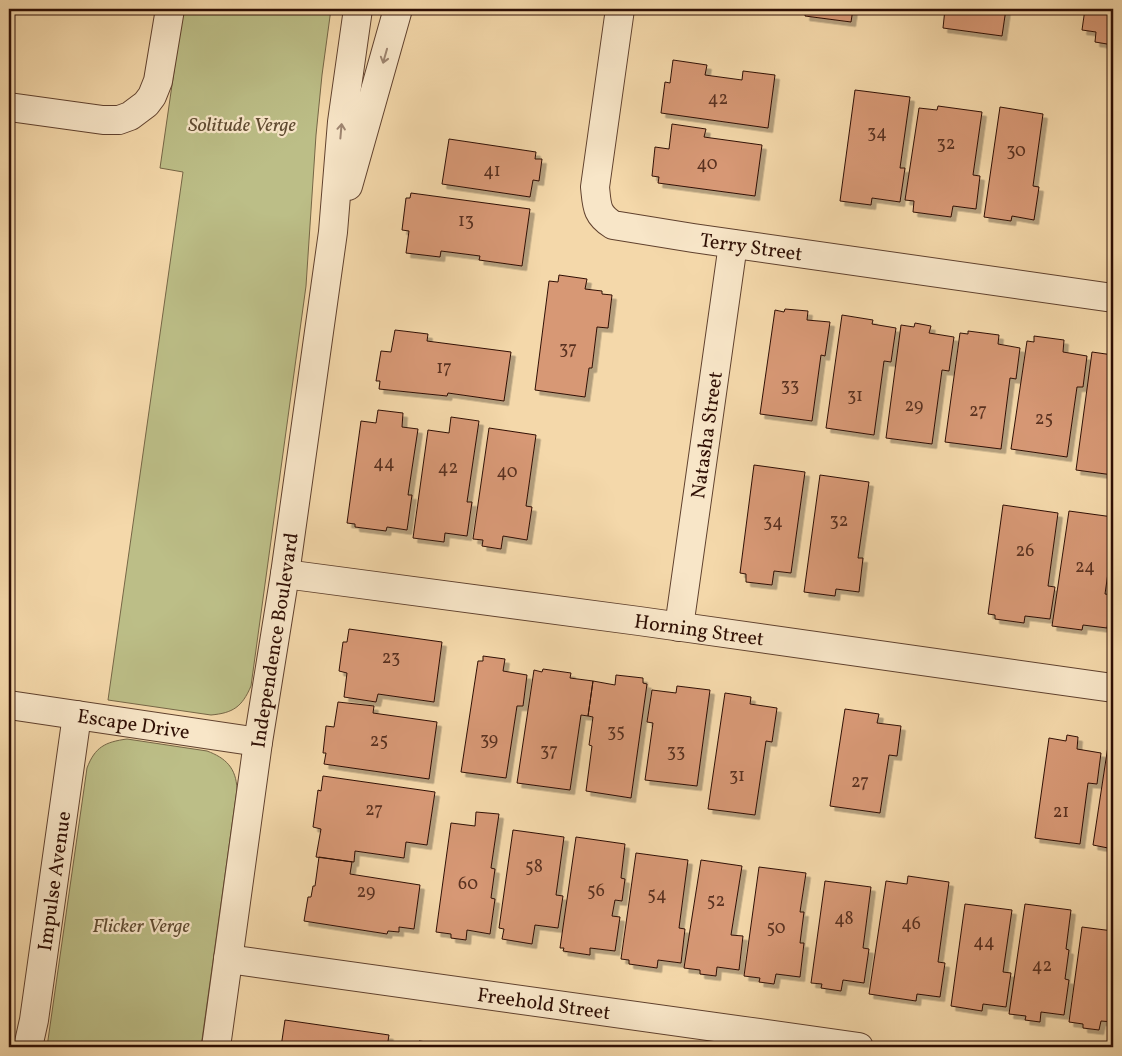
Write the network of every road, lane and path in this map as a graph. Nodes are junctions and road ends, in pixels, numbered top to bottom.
1 (170, 9) edge
2 (358, 9) edge
3 (398, 9) edge
4 (620, 9) edge
5 (9, 107) edge
6 (333, 232) junction
7 (733, 244) junction
8 (1113, 298) edge
9 (285, 574) junction
10 (679, 627) junction
11 (1113, 688) edge
12 (9, 705) edge
13 (77, 715) junction
14 (258, 742) junction
15 (228, 959) junction
16 (28, 1047) edge
17 (216, 1047) edge
18 (859, 1047) edge

1 - 5 street
6 -> 2 street, Independence Boulevard
3 -> 6 street, Independence Boulevard
4 - 7 street, Terry Street
6 - 9 street, Independence Boulevard
7 - 8 street, Terry Street
7 - 10 street, Natasha Street
9 - 10 street, Horning Street
9 - 14 street, Independence Boulevard
10 - 11 street, Horning Street
12 - 13 street, Escape Drive
13 - 14 street, Escape Drive
13 - 16 street, Impulse Avenue
14 - 15 street, Independence Boulevard
15 - 17 street, Independence Boulevard
15 - 18 street, Freehold Street

